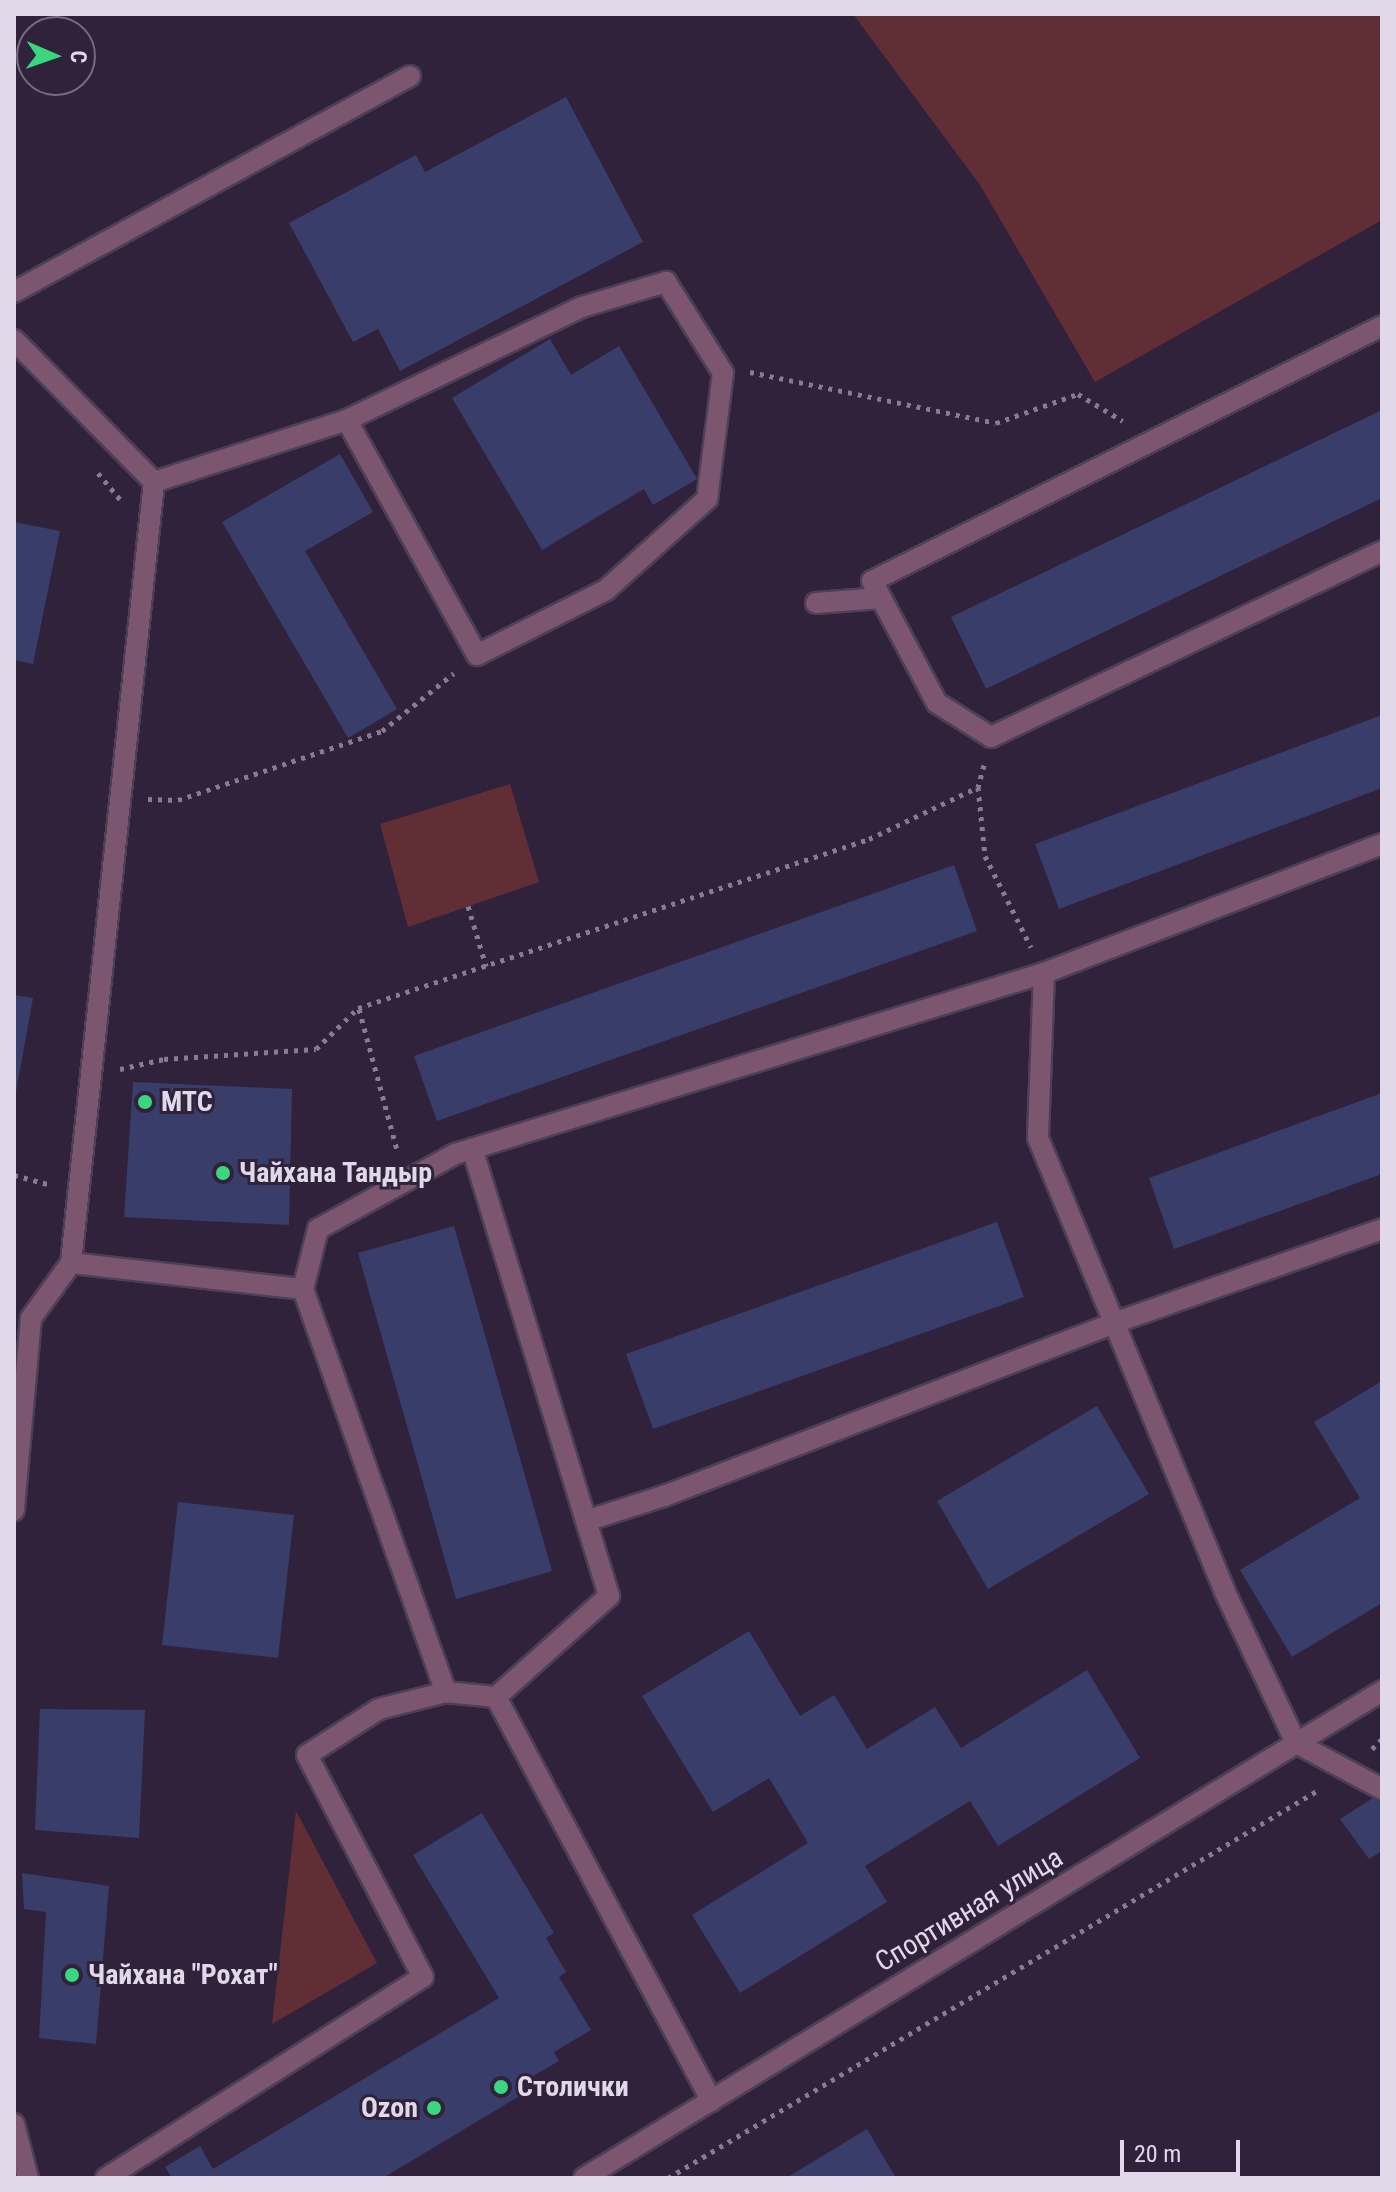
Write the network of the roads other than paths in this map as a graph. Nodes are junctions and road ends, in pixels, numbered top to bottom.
1 (410, 76) dead end
2 (14, 292) edge
3 (1382, 326) edge
4 (14, 340) edge
5 (347, 420) junction
6 (154, 482) junction
7 (1382, 551) edge
8 (881, 598) junction
9 (816, 603) dead end
10 (1382, 844) edge
11 (1044, 973) junction
12 (472, 1148) junction
13 (1382, 1229) edge
14 (71, 1263) junction
15 (303, 1289) junction
16 (1114, 1323) junction
17 (14, 1510) edge
18 (586, 1521) junction
19 (1382, 1691) edge
20 (446, 1692) junction
21 (496, 1697) junction
22 (1296, 1743) junction
23 (1382, 1789) edge
24 (712, 2101) junction
25 (14, 2124) edge
26 (28, 2178) edge
27 (106, 2178) edge
28 (584, 2178) edge

1 - 2 street
3 - 8 street
4 - 6 street
5 - 5 street
5 - 6 street
6 - 14 street
7 - 8 street
8 - 9 street
10 - 11 street
11 - 12 street
11 - 16 street
12 - 15 street
12 - 18 street
13 - 16 street
14 - 15 street
14 - 17 street
15 - 20 street
16 - 18 street
16 - 22 street
18 - 21 street
19 - 22 street, Спортивная улица
20 - 21 street
20 - 27 street
21 - 24 street
22 - 23 street
22 - 24 street, Спортивная улица
24 - 28 street, Спортивная улица
25 - 26 street

